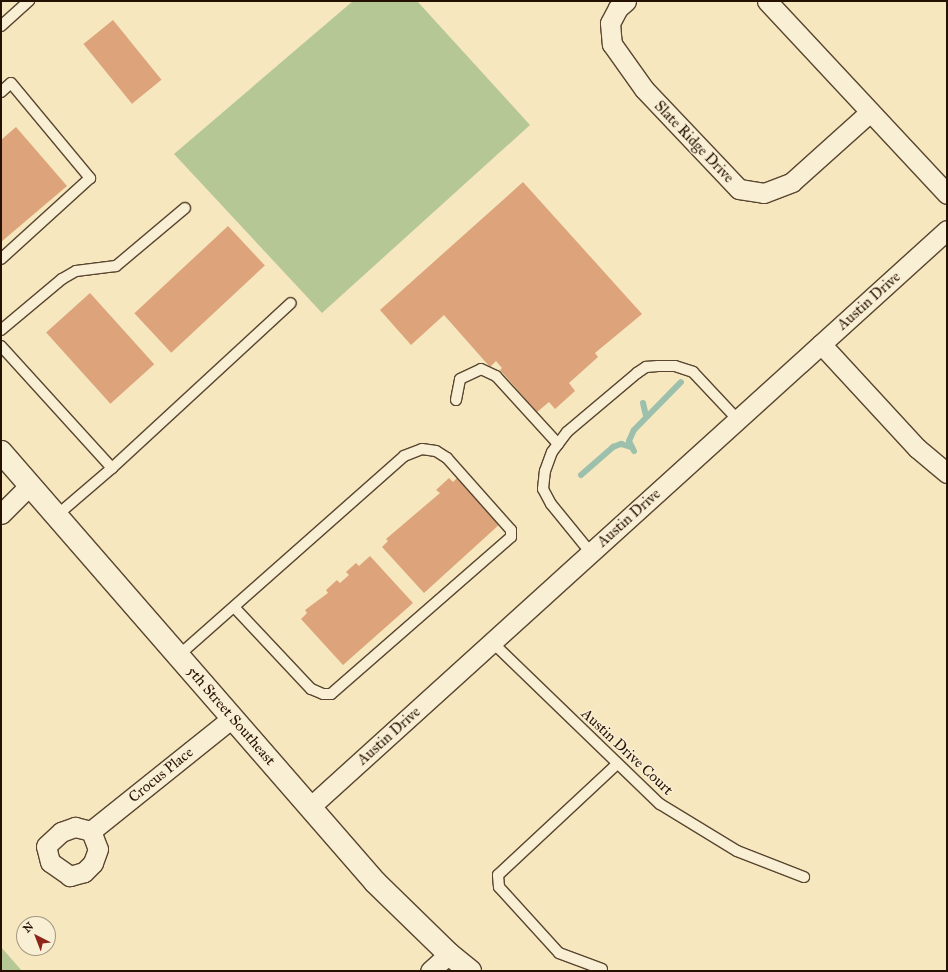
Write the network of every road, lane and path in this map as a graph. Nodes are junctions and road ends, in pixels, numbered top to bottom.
1 (28, 1) edge
2 (626, 1) edge
3 (767, 1) edge
4 (1, 26) edge
5 (1, 92) edge
6 (870, 112) junction
7 (947, 194) edge
8 (185, 208) dead end
9 (947, 230) edge
10 (1, 258) edge
11 (291, 303) dead end
12 (1, 330) edge
13 (821, 344) junction
14 (1, 346) edge
15 (456, 400) dead end
16 (738, 420) junction
17 (558, 444) junction
18 (1, 452) edge
19 (112, 468) junction
20 (947, 473) edge
21 (30, 485) junction
22 (1, 514) edge
23 (56, 516) junction
24 (591, 552) junction
25 (234, 607) junction
26 (492, 642) junction
27 (178, 656) junction
28 (232, 718) junction
29 (617, 764) junction
30 (310, 807) junction
31 (91, 832) dead end
32 (804, 877) dead end
33 (449, 954) junction
34 (602, 969) dead end
35 (430, 971) edge
36 (470, 971) edge

1 - 4 lane
2 - 6 street, Slate Ridge Drive
3 - 6 street
5 - 10 lane
6 - 7 street
8 - 12 lane
9 - 13 street, Austin Drive
11 - 19 lane
13 - 16 street, Austin Drive
13 - 20 street
14 - 19 lane
15 - 17 lane
16 - 17 lane
16 - 24 street, Austin Drive
17 - 24 lane
18 - 21 main road, 5th Street Southeast
19 - 23 lane
21 - 22 street
21 - 23 main road, 5th Street Southeast
23 - 27 main road, 5th Street Southeast
24 - 26 street, Austin Drive
25 - 25 lane
25 - 27 lane
26 - 29 lane, Austin Drive Court
26 - 30 street, Austin Drive
27 - 28 main road, 5th Street Southeast
28 - 30 main road, 5th Street Southeast
28 - 31 street, Crocus Place
29 - 32 lane, Austin Drive Court
29 - 34 lane
30 - 33 main road, 5th Street Southeast
33 - 35 street
33 - 36 main road, 5th Street Southeast

